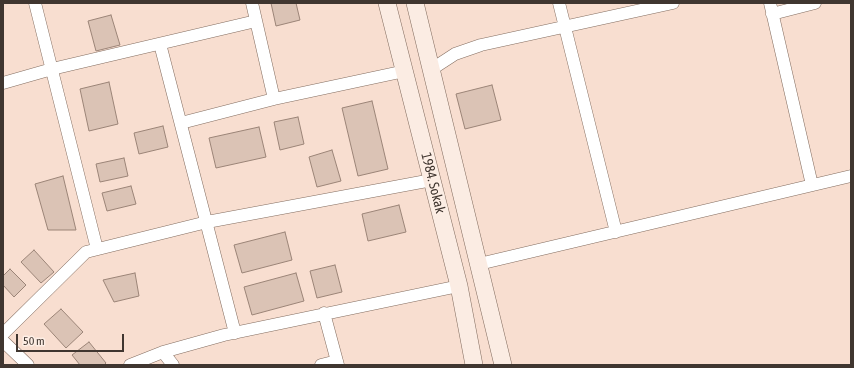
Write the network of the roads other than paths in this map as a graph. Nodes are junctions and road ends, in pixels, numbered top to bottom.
1 (35, 3) edge
2 (252, 3) edge
3 (387, 3) edge
4 (415, 3) edge
5 (559, 3) edge
6 (673, 3) edge
7 (815, 3) edge
8 (771, 8) edge
9 (256, 21) junction
10 (564, 26) junction
11 (160, 44) junction
12 (52, 69) junction
13 (432, 69) junction
14 (405, 71) junction
15 (3, 82) edge
16 (274, 99) junction
17 (181, 123) junction
18 (851, 176) edge
19 (432, 180) junction
20 (812, 185) junction
21 (207, 222) junction
22 (616, 232) junction
23 (97, 249) junction
24 (479, 264) junction
25 (459, 286) junction
26 (324, 313) junction
27 (235, 333) junction
28 (3, 334) edge
29 (3, 341) edge
30 (163, 352) junction
31 (338, 363) edge
32 (28, 365) edge
33 (130, 365) edge
34 (173, 365) edge
35 (321, 365) edge
36 (474, 365) edge
37 (503, 365) edge

1 - 12 street
2 - 9 street
3 - 14 main road, 1984. Sokak
4 - 13 main road
5 - 10 street
6 - 10 street
7 - 8 street
8 - 20 street
9 - 11 street
9 - 16 street
10 - 13 street
10 - 22 street
11 - 12 street
11 - 17 street
12 - 15 street
12 - 23 street
13 - 24 main road
14 - 16 street
14 - 19 main road, 1984. Sokak
16 - 17 street
17 - 21 street
18 - 20 street
19 - 21 street
19 - 25 main road, 1984. Sokak
20 - 22 street
21 - 23 street
21 - 27 street
22 - 24 street
23 - 28 street
24 - 37 main road
25 - 26 street
25 - 36 main road, 1984. Sokak
26 - 27 street
26 - 31 street
27 - 30 street
29 - 32 street
30 - 33 street
30 - 34 street
31 - 35 street

